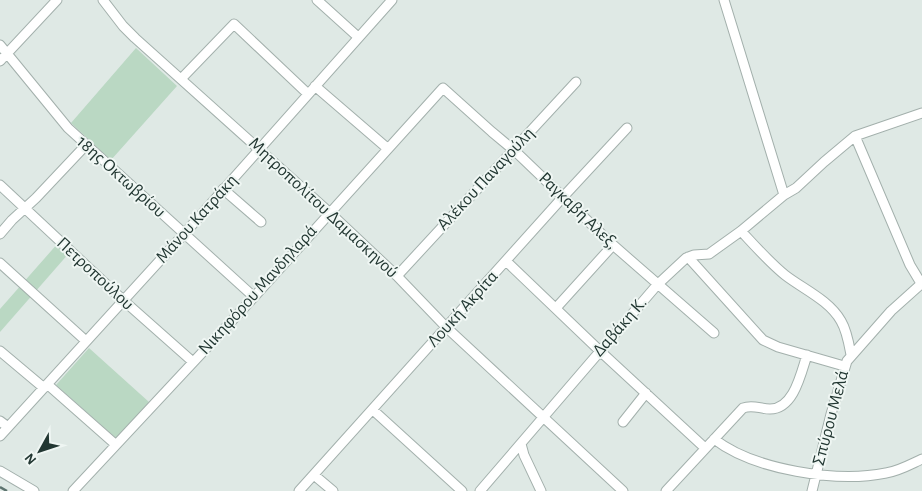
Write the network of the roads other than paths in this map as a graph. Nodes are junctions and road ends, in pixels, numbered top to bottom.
1 (57, 0) edge
2 (103, 0) edge
3 (317, 0) edge
4 (392, 0) edge
5 (724, 0) edge
6 (358, 38) junction
7 (0, 45) edge
8 (3, 58) edge
9 (181, 79) junction
10 (576, 82) dead end
11 (315, 86) junction
12 (443, 88) joint
13 (308, 94) junction
14 (922, 113) edge
15 (627, 128) dead end
16 (855, 136) junction
17 (86, 145) junction
18 (387, 148) junction
19 (259, 149) junction
20 (513, 149) junction
21 (0, 185) edge
22 (223, 189) junction
23 (784, 195) junction
24 (563, 196) junction
25 (24, 209) junction
26 (329, 212) junction
27 (261, 222) dead end
28 (741, 231) junction
29 (0, 234) edge
30 (184, 234) junction
31 (613, 245) junction
32 (688, 257) junction
33 (506, 260) junction
34 (0, 263) edge
35 (397, 276) junction
36 (657, 285) junction
37 (921, 285) edge
38 (254, 297) junction
39 (123, 300) junction
40 (556, 308) junction
41 (446, 327) junction
42 (714, 333) dead end
43 (86, 341) junction
44 (0, 351) edge
45 (600, 351) junction
46 (807, 355) junction
47 (851, 355) junction
48 (193, 362) junction
49 (844, 366) junction
50 (45, 386) junction
51 (646, 393) junction
52 (373, 410) junction
53 (543, 418) junction
54 (0, 420) edge
55 (623, 422) dead end
56 (8, 427) junction
57 (0, 436) edge
58 (714, 439) junction
59 (115, 444) junction
60 (521, 444) junction
61 (705, 448) junction
62 (922, 459) edge
63 (0, 471) edge
64 (816, 473) junction
65 (314, 475) junction
66 (671, 490) edge
67 (34, 491) edge
68 (73, 491) edge
69 (299, 491) edge
70 (333, 491) edge
71 (462, 491) edge
72 (480, 491) edge
73 (541, 491) edge
74 (623, 491) edge
75 (812, 491) edge

1 - 8 street
2 - 9 street, Μητροπολίτου Δαμασκηνού
3 - 6 street
4 - 6 street, Μάνου Κατράκη
5 - 23 street
6 - 11 street, Μάνου Κατράκη
7 - 8 street, 18ης Οκτωβρίου
8 - 17 street, 18ης Οκτωβρίου
9 - 13 street
9 - 19 street, Μητροπολίτου Δαμασκηνού
10 - 20 street, Αλέκου Παναγούλη
11 - 13 street, Μάνου Κατράκη
11 - 18 street
12 - 18 street, Νικηφόρου Μανδηλαρά
12 - 20 street, Ραγκαβή Αλεξ,
13 - 19 street, Μάνου Κατράκη
14 - 16 street
15 - 24 street, Λουκή Ακρίτα
16 - 23 street
16 - 37 street
17 - 25 street
17 - 30 street, 18ης Οκτωβρίου
18 - 26 street, Νικηφόρου Μανδηλαρά
19 - 22 street, Μάνου Κατράκη
19 - 26 street, Μητροπολίτου Δαμασκηνού
20 - 24 street, Ραγκαβή Αλεξ,
20 - 35 street, Αλέκου Παναγούλη
21 - 25 street, Πετροπούλου
22 - 27 street
22 - 30 street, Μάνου Κατράκη
23 - 28 street
24 - 31 street, Ραγκαβή Αλεξ,
24 - 33 street, Λουκή Ακρίτα
25 - 29 street
25 - 39 street, Πετροπούλου
26 - 35 street, Μητροπολίτου Δαμασκηνού
26 - 38 street, Νικηφόρου Μανδηλαρά
28 - 32 street
28 - 47 street
30 - 38 street, 18ης Οκτωβρίου
30 - 39 street, Μάνου Κατράκη
31 - 36 street, Ραγκαβή Αλεξ,
31 - 40 street
32 - 36 street, Δαβάκη Κ.
32 - 46 street
33 - 40 street
33 - 41 street, Λουκή Ακρίτα
34 - 43 street
35 - 41 street, Μητροπολίτου Δαμασκηνού
36 - 42 street, Ραγκαβή Αλεξ,
36 - 45 street, Δαβάκη Κ.
37 - 47 street, Σπύρου Μελά
38 - 48 street, Νικηφόρου Μανδηλαρά
39 - 43 street, Μάνου Κατράκη
39 - 48 street, Πετροπούλου
40 - 45 street
41 - 52 street, Λουκή Ακρίτα
41 - 53 street, Μητροπολίτου Δαμασκηνού
43 - 50 street, Μάνου Κατράκη
44 - 50 street
45 - 51 street
45 - 53 street, Δαβάκη Κ.
46 - 49 street
46 - 58 street
47 - 49 street, Σπύρου Μελά
48 - 59 street, Νικηφόρου Μανδηλαρά
49 - 64 street, Σπύρου Μελά
50 - 56 street, Μάνου Κατράκη
50 - 59 street
51 - 55 street
51 - 61 street
52 - 65 street, Λουκή Ακρίτα
52 - 71 street
53 - 60 street, Δαβάκη Κ.
53 - 74 street, Μητροπολίτου Δαμασκηνού
54 - 56 street
56 - 57 street, Μάνου Κατράκη
58 - 61 street
58 - 64 street
59 - 68 street, Νικηφόρου Μανδηλαρά
60 - 72 street, Δαβάκη Κ.
60 - 73 street
61 - 66 street
62 - 64 street
63 - 67 street
64 - 75 street, Σπύρου Μελά
65 - 69 street, Λουκή Ακρίτα
65 - 70 street

